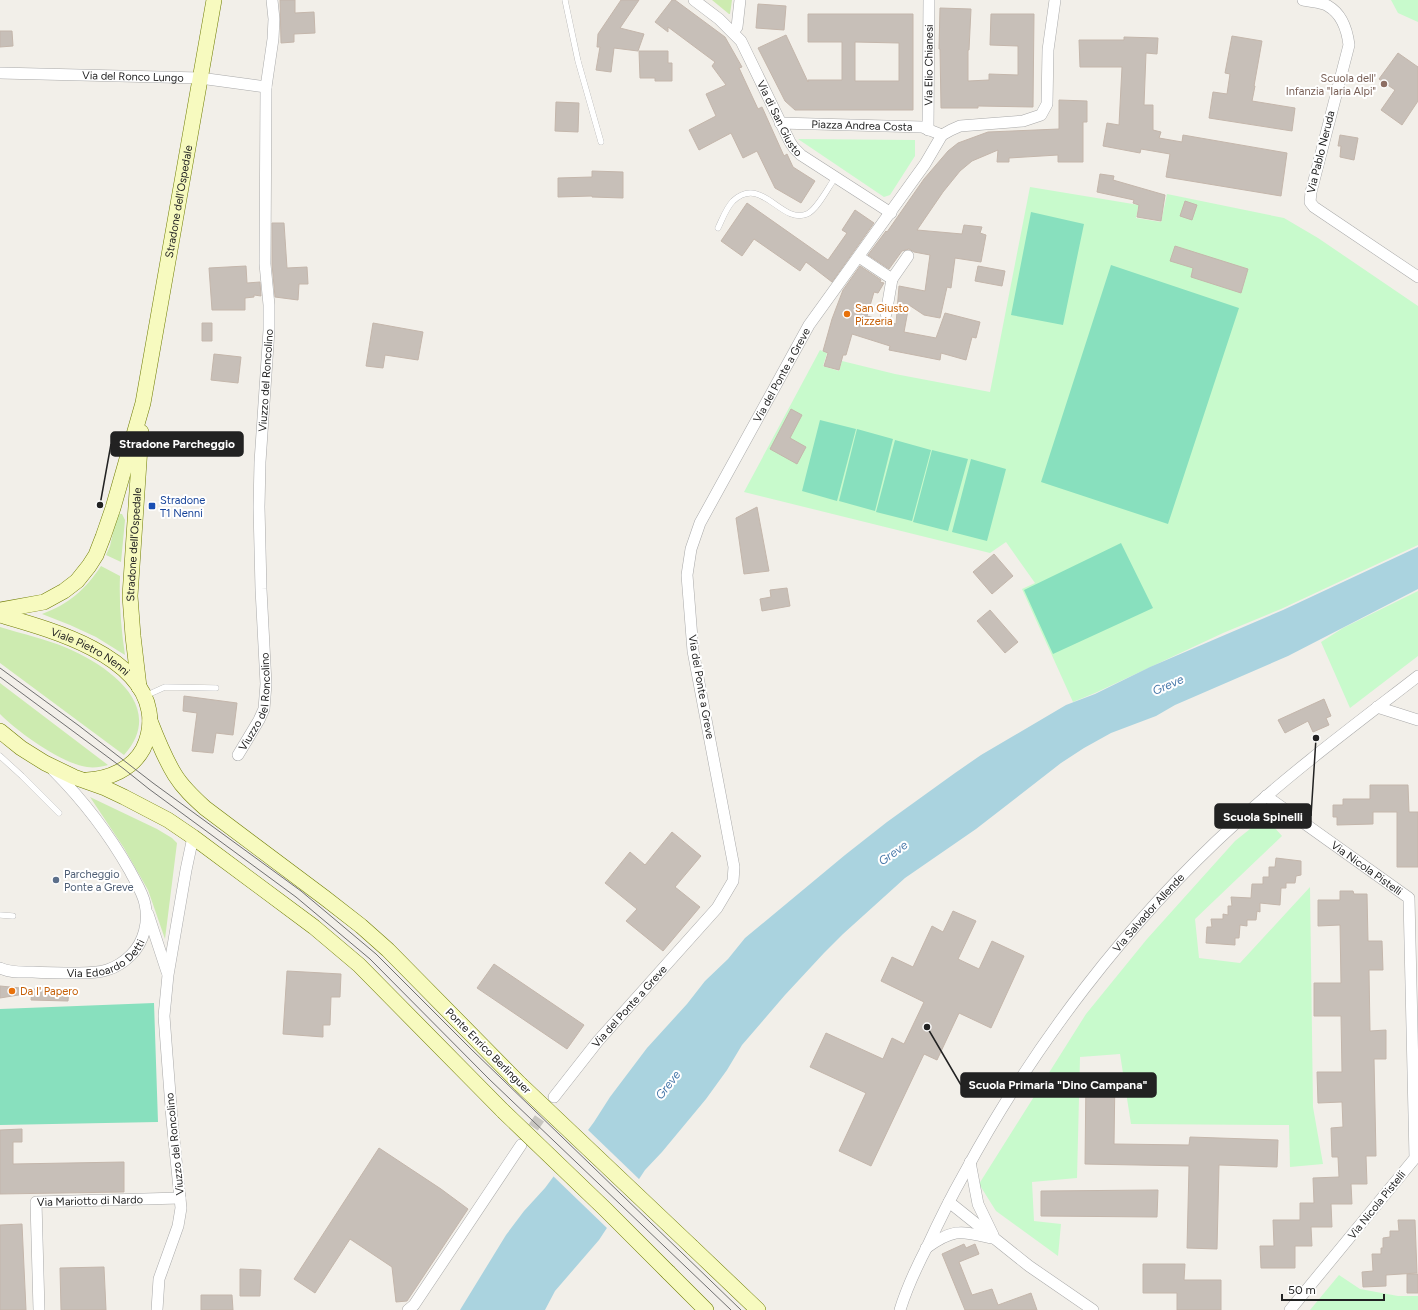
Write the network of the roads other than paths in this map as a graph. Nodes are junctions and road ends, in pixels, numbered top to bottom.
1 (214, 0) edge
2 (272, 0) edge
3 (565, 0) edge
4 (694, 0) edge
5 (740, 0) edge
6 (929, 0) edge
7 (1055, 0) edge
8 (1303, 0) edge
9 (733, 32) junction
10 (0, 73) edge
11 (200, 78) junction
12 (266, 86) junction
13 (780, 123) junction
14 (928, 130) junction
15 (942, 136) junction
16 (601, 142) dead end
17 (834, 178) junction
18 (891, 213) junction
19 (718, 228) dead end
20 (908, 256) dead end
21 (859, 257) junction
22 (1418, 277) edge
23 (892, 279) junction
24 (886, 314) dead end
25 (143, 403) junction
26 (0, 610) edge
27 (0, 615) edge
28 (1417, 682) edge
29 (216, 688) dead end
30 (142, 691) junction
31 (1377, 707) junction
32 (1418, 720) edge
33 (150, 721) junction
34 (0, 731) edge
35 (238, 755) dead end
36 (0, 756) edge
37 (45, 763) junction
38 (82, 780) junction
39 (1266, 796) junction
40 (205, 808) joint
41 (59, 814) dead end
42 (193, 837) junction
43 (145, 904) junction
44 (0, 915) edge
45 (13, 916) dead end
46 (0, 968) edge
47 (168, 975) junction
48 (554, 1097) tunnel mouth
49 (521, 1145) tunnel mouth
50 (970, 1162) junction
51 (180, 1198) junction
52 (949, 1202) junction
53 (996, 1239) junction
54 (926, 1249) junction
55 (39, 1310) edge
56 (157, 1310) edge
57 (408, 1310) edge
58 (706, 1310) edge
59 (758, 1310) edge
60 (900, 1310) edge
61 (1093, 1310) edge
62 (1290, 1310) edge

1 - 11 main road, Stradone dell'Ospedale
2 - 12 street, Viuzzo del Roncolino
3 - 16 lane
4 - 9 street, Via di San Giusto
5 - 9 street
6 - 14 street, Via Elio Chianesi
7 - 15 street, Via del Ponte a Greve
8 - 22 street, Via Pablo Neruda
9 - 13 street, Via di San Giusto
10 - 11 street, Via del Ronco Lungo
11 - 12 street, Via del Ronco Lungo
11 - 25 main road, Stradone dell'Ospedale
12 - 35 street, Viuzzo del Roncolino
13 - 14 street, Piazza Andrea Costa
13 - 17 street, Via di San Giusto
14 - 15 street, Piazza Andrea Costa
15 - 18 street, Via del Ponte a Greve
17 - 18 street, Via di San Giusto
17 - 19 lane
18 - 21 street, Via del Ponte a Greve
20 - 23 street
21 - 23 street
21 - 48 street, Via del Ponte a Greve
23 - 24 street
25 - 26 main road, Stradone dell'Ospedale
25 - 30 main road, Stradone dell'Ospedale
27 - 30 main road, Viale Pietro Nenni
28 - 31 street, Via Salvador Allende
29 - 30 lane
30 - 33 main road, Viale Pietro Nenni
31 - 32 street
31 - 39 street, Via Salvador Allende
33 - 38 main road, Viale Pietro Nenni
33 - 40 main road, Viale Pietro Nenni
34 - 37 main road
36 - 41 lane
37 - 38 main road
37 - 43 street, Via Edoardo Detti
38 - 42 main road
39 - 50 street, Via Salvador Allende
39 - 62 street, Via Nicola Pistelli
40 - 59 main road, Ponte Enrico Berlinguer, bridge
42 - 47 street, Viuzzo del Roncolino
42 - 58 main road, bridge
43 - 46 street, Via Edoardo Detti
43 - 47 street, Viuzzo del Roncolino
44 - 45 lane
47 - 51 street, Viuzzo del Roncolino
49 - 57 street
50 - 52 street, Via Salvador Allende
50 - 53 street
51 - 55 street, Via Mariotto di Nardo
51 - 56 street, Viuzzo del Roncolino
52 - 53 street
52 - 54 street, Via Salvador Allende
53 - 54 street
53 - 61 street
54 - 60 street, Via Salvador Allende

